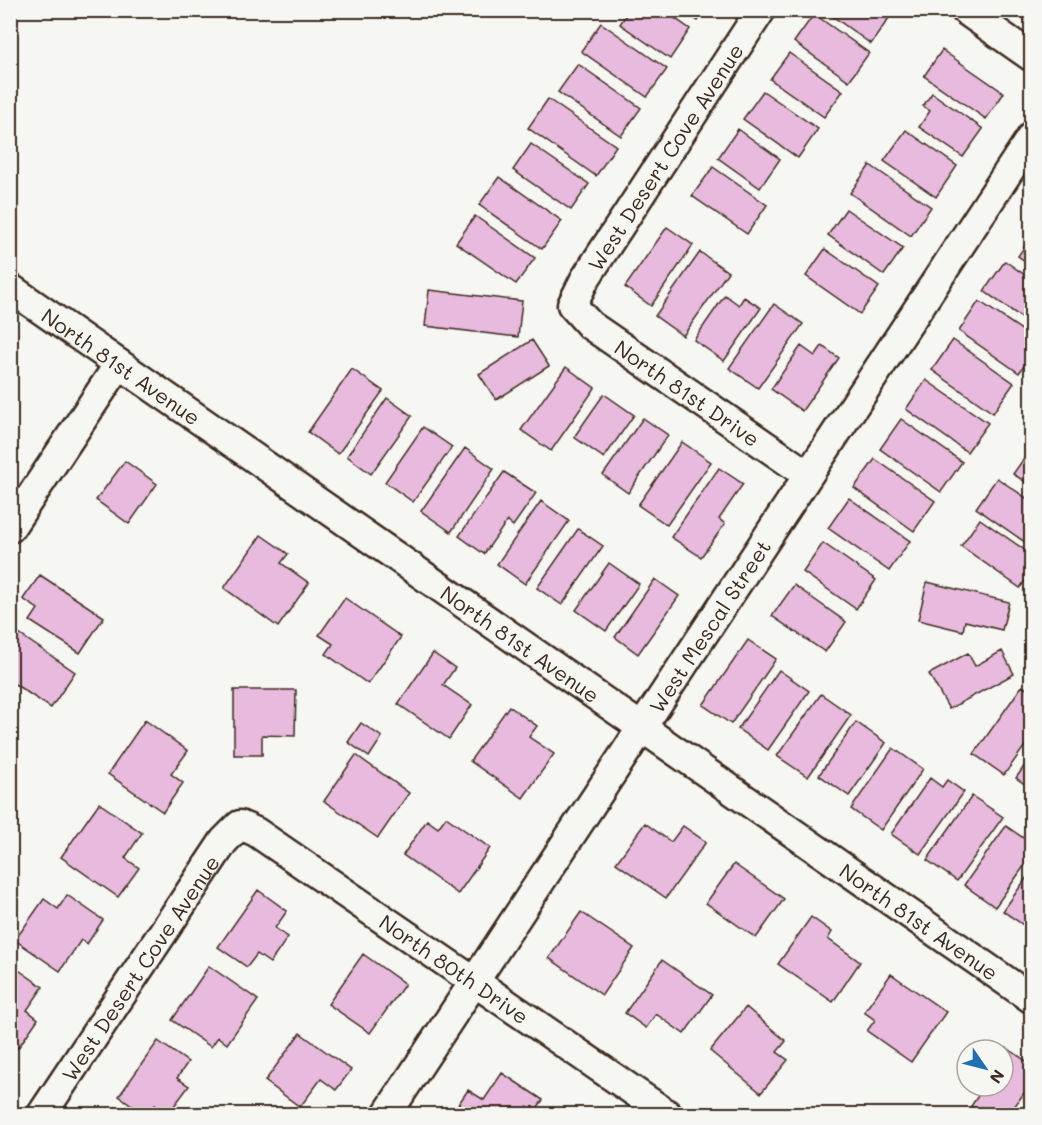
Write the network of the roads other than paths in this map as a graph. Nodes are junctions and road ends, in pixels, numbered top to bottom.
1 (761, 10) edge
2 (965, 10) edge
3 (1032, 57) edge
4 (1032, 136) edge
5 (10, 288) edge
6 (572, 305) joint
7 (119, 364) junction
8 (808, 475) junction
9 (10, 528) edge
10 (642, 728) junction
11 (240, 825) joint
12 (475, 982) junction
13 (1032, 999) edge
14 (42, 1114) edge
15 (387, 1114) edge
16 (667, 1114) edge

1 - 6 street, West Desert Cove Avenue
2 - 3 street
4 - 8 street, West Mescal Street
5 - 7 street, North 81st Avenue
6 - 8 street, North 81st Drive
7 - 9 street
7 - 10 street, North 81st Avenue
8 - 10 street, West Mescal Street
10 - 12 street, West Mescal Street
10 - 13 street, North 81st Avenue
11 - 12 street, North 80th Drive
11 - 14 street, West Desert Cove Avenue
12 - 15 street, West Mescal Street
12 - 16 street, North 80th Drive

